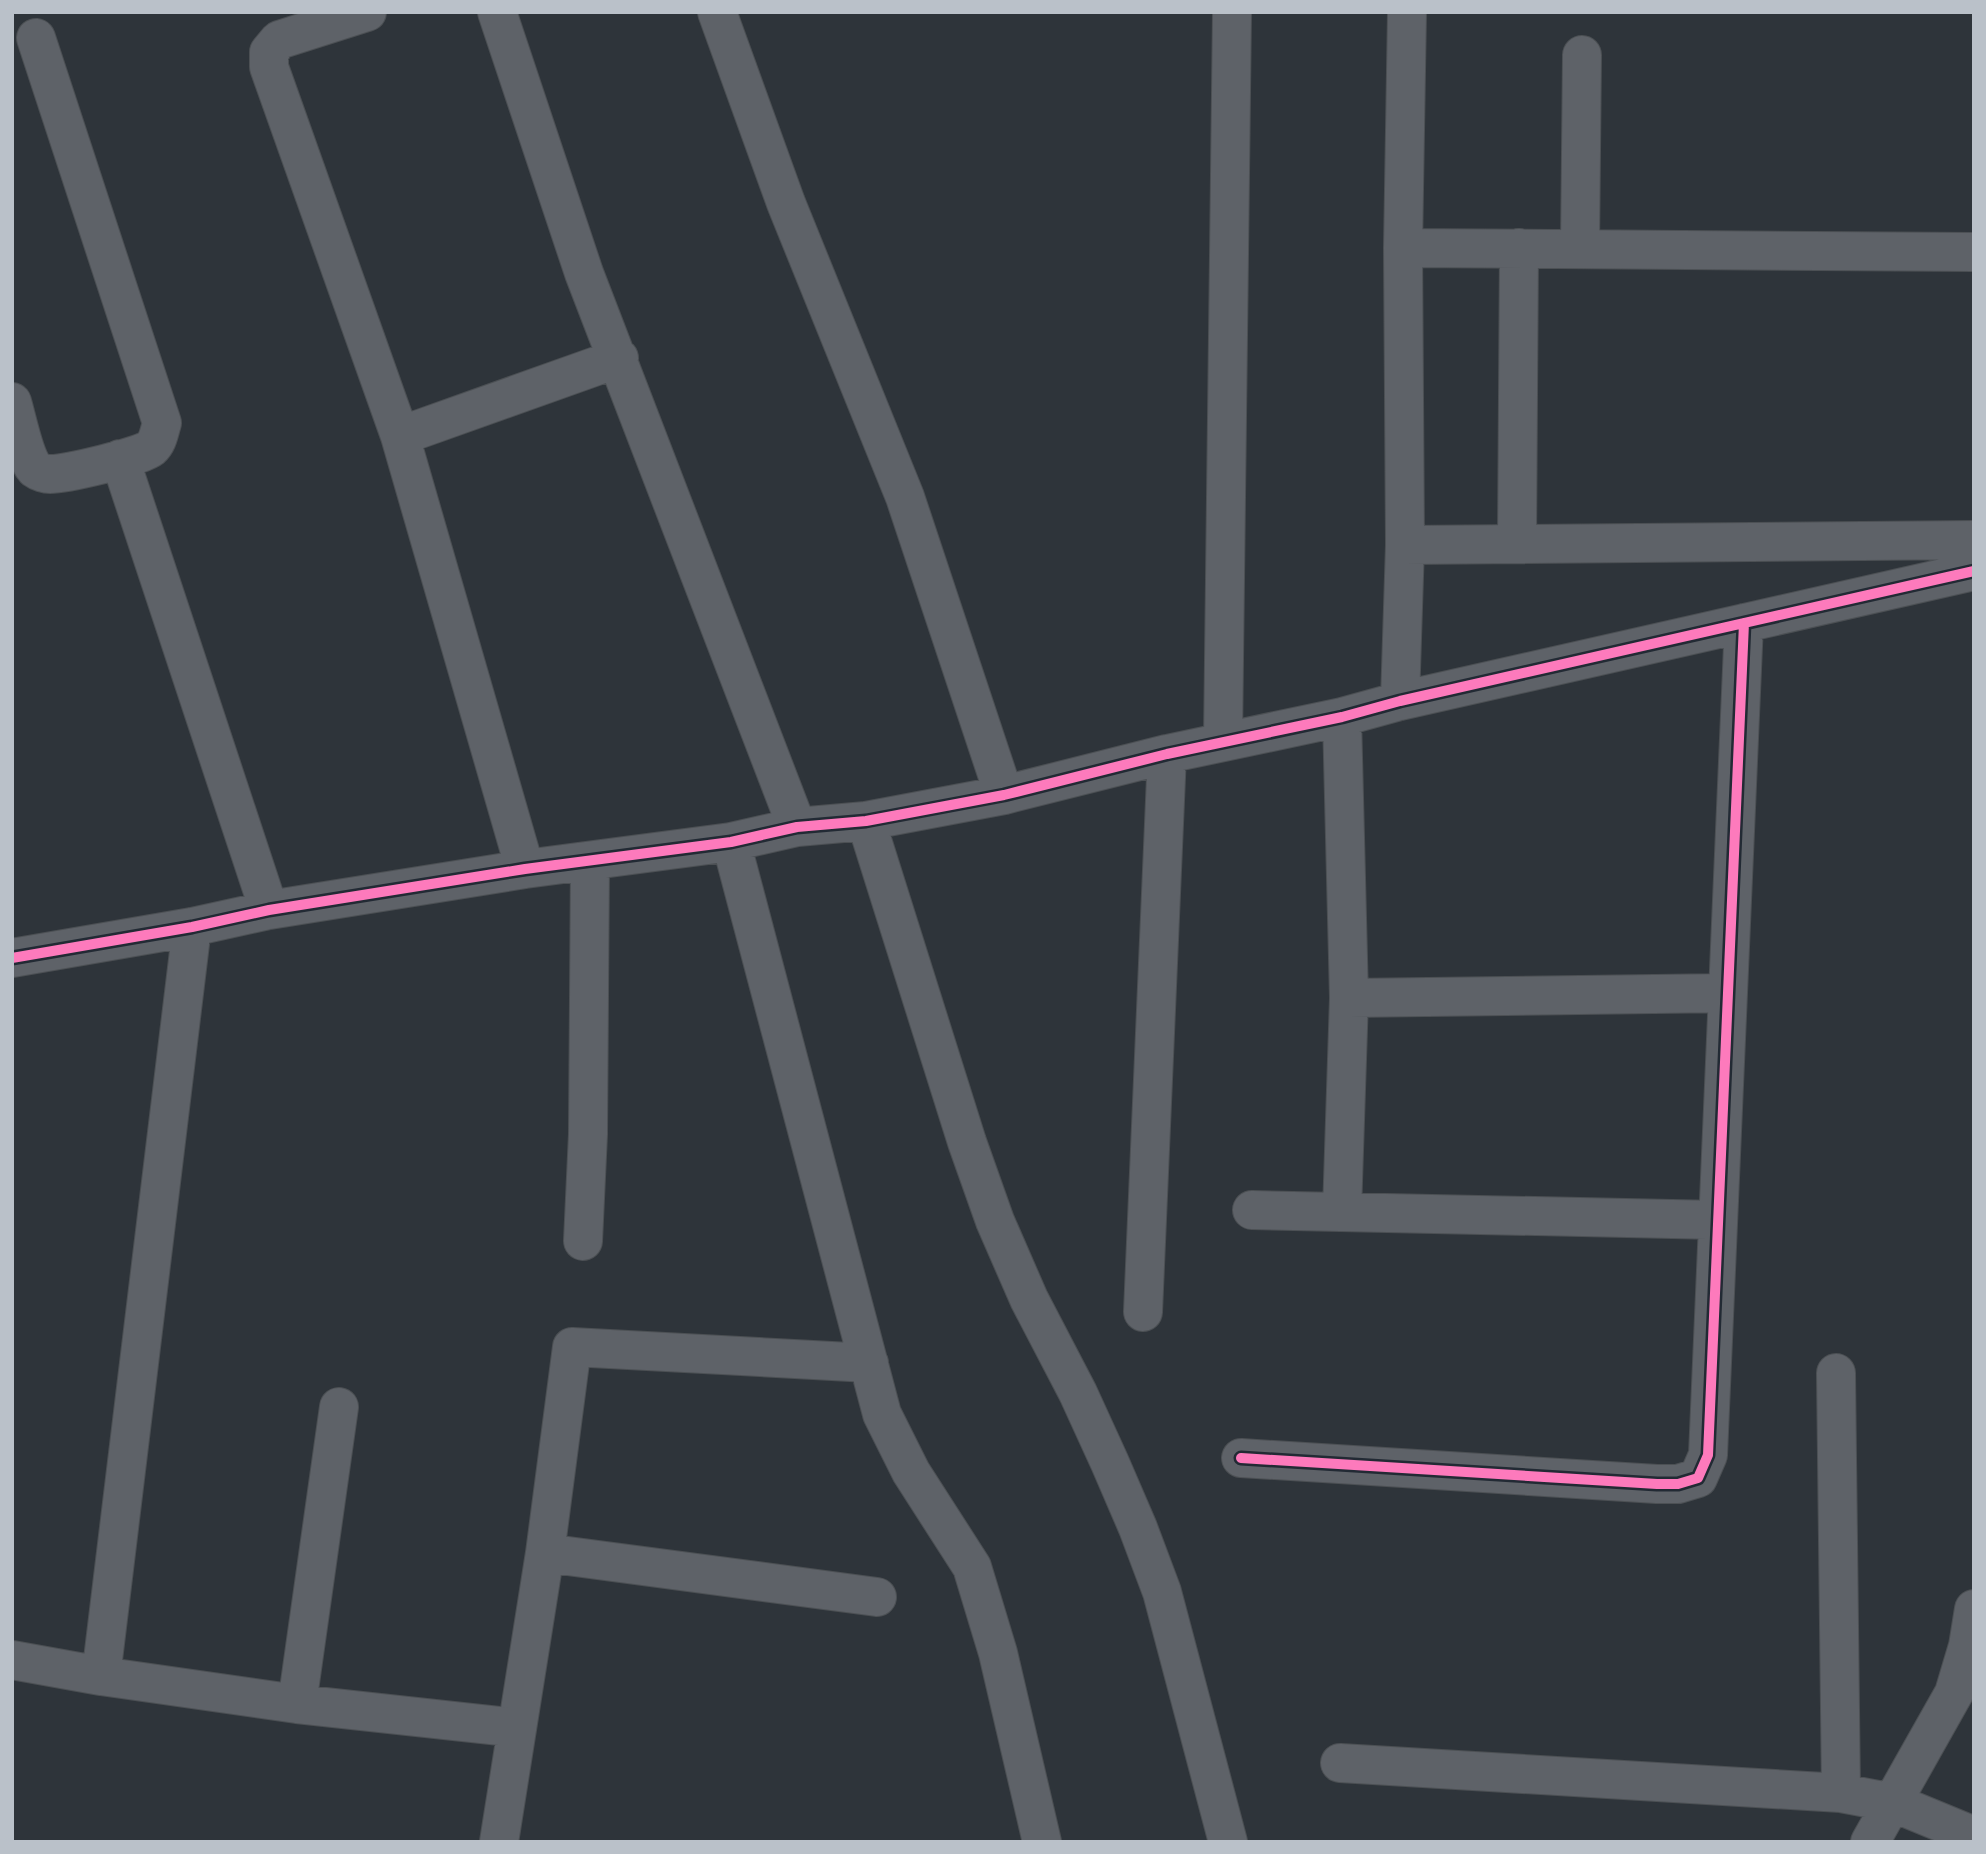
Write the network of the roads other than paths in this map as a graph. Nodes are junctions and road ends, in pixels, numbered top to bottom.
1 (367, 12) edge
2 (497, 12) edge
3 (718, 12) edge
4 (1232, 12) edge
5 (1406, 12) edge
6 (36, 38) dead end
7 (1583, 55) dead end
8 (1404, 248) junction
9 (1520, 248) junction
10 (1580, 248) junction
11 (1974, 252) edge
12 (619, 358) junction
13 (12, 402) edge
14 (400, 436) junction
15 (120, 459) junction
16 (1974, 541) edge
17 (1517, 543) junction
18 (1405, 545) junction
19 (1974, 571) edge
20 (1744, 623) junction
21 (1400, 701) junction
22 (1342, 717) junction
23 (1223, 741) junction
24 (1167, 754) junction
25 (1004, 795) junction
26 (866, 821) junction
27 (797, 827) junction
28 (731, 842) junction
29 (590, 861) junction
30 (525, 869) junction
31 (269, 910) junction
32 (192, 927) junction
33 (12, 958) edge
34 (1728, 993) junction
35 (1349, 998) junction
36 (1252, 1210) dead end
37 (1342, 1212) junction
38 (1718, 1220) junction
39 (583, 1241) dead end
40 (1143, 1312) dead end
41 (869, 1363) junction
42 (1836, 1373) dead end
43 (339, 1407) dead end
44 (1241, 1458) dead end
45 (545, 1553) junction
46 (877, 1597) dead end
47 (1974, 1609) edge
48 (12, 1660) edge
49 (101, 1676) junction
50 (1964, 1679) edge
51 (297, 1704) junction
52 (517, 1728) junction
53 (1340, 1763) dead end
54 (1841, 1793) junction
55 (1894, 1803) junction
56 (1974, 1836) edge
57 (499, 1842) edge
58 (1042, 1842) edge
59 (1228, 1842) edge
60 (1870, 1842) edge

1 - 14 street
2 - 12 street
3 - 25 street
4 - 23 street
5 - 8 street
6 - 15 street
7 - 10 street
8 - 9 street
8 - 18 street
9 - 10 street
9 - 17 street
10 - 11 street
12 - 14 street
12 - 27 street
13 - 15 street
14 - 30 street
15 - 31 street
16 - 17 street
17 - 18 street
18 - 21 street
19 - 20 street
20 - 21 street
20 - 34 street
21 - 22 street
22 - 23 street
22 - 35 street
23 - 24 street
24 - 25 street
24 - 40 street
25 - 26 street
26 - 27 street
26 - 59 street
27 - 28 street
28 - 29 street
28 - 41 street
29 - 30 street
29 - 39 street
30 - 31 street
31 - 32 street
32 - 33 street
32 - 49 street
34 - 35 street
34 - 38 street
35 - 37 street
36 - 37 street
37 - 38 street
38 - 44 street
41 - 45 street
41 - 58 street
42 - 54 street
43 - 51 street
45 - 46 street
45 - 52 street
47 - 50 street
48 - 49 street
49 - 51 street
50 - 55 street
51 - 52 street
52 - 57 street
53 - 54 street
54 - 55 street
55 - 56 street
55 - 60 street

